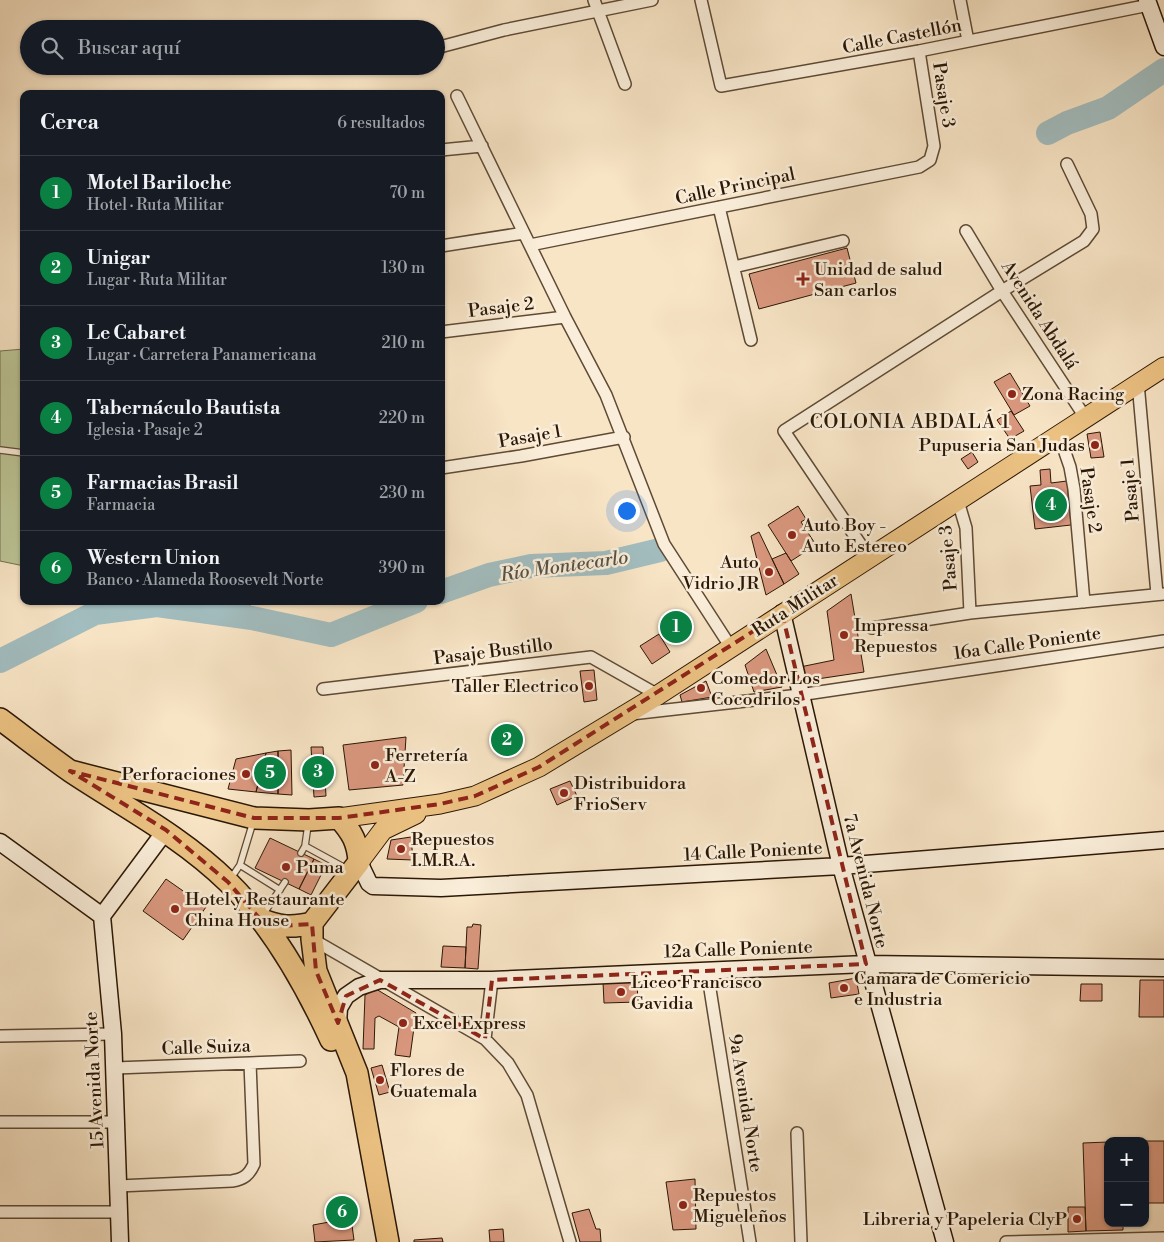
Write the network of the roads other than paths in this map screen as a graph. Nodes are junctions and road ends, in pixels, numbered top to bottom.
1 (652, 0) edge
2 (701, 0) edge
3 (960, 0) edge
4 (1148, 2) edge
5 (596, 5) edge
6 (968, 41) junction
7 (445, 46) edge
8 (1164, 47) edge
9 (919, 51) junction
10 (625, 84) dead end
11 (457, 96) dead end
12 (482, 146) junction
13 (934, 146) joint
14 (445, 150) edge
15 (1067, 164) dead end
16 (719, 208) junction
17 (966, 231) dead end
18 (524, 233) junction
19 (842, 241) dead end
20 (445, 245) edge
21 (530, 245) junction
22 (734, 267) junction
23 (1002, 291) junction
24 (565, 317) junction
25 (445, 332) edge
26 (751, 340) dead end
27 (1164, 366) edge
28 (1138, 383) junction
29 (1085, 417) junction
30 (1058, 435) junction
31 (624, 437) junction
32 (0, 450) edge
33 (20, 452) edge
34 (445, 467) edge
35 (958, 501) junction
36 (869, 557) junction
37 (1161, 594) edge
38 (1084, 602) junction
39 (782, 613) junction
40 (970, 613) junction
41 (872, 628) dead end
42 (1164, 640) edge
43 (730, 646) junction
44 (323, 689) dead end
45 (658, 695) junction
46 (799, 695) junction
47 (627, 714) junction
48 (0, 719) edge
49 (70, 771) junction
50 (186, 801) junction
51 (440, 804) junction
52 (254, 818) junction
53 (339, 818) junction
54 (309, 820) junction
55 (166, 830) junction
56 (1164, 840) edge
57 (0, 842) edge
58 (305, 846) junction
59 (301, 853) dead end
60 (355, 866) junction
61 (841, 866) junction
62 (234, 873) junction
63 (285, 882) dead end
64 (280, 890) junction
65 (102, 916) junction
66 (260, 919) junction
67 (312, 931) junction
68 (866, 964) junction
69 (1164, 968) edge
70 (707, 970) junction
71 (380, 980) junction
72 (492, 980) junction
73 (338, 1023) junction
74 (113, 1034) junction
75 (0, 1036) edge
76 (485, 1039) junction
77 (300, 1061) dead end
78 (250, 1063) junction
79 (115, 1068) junction
80 (0, 1122) edge
81 (118, 1122) junction
82 (797, 1133) dead end
83 (118, 1186) junction
84 (0, 1212) edge
85 (118, 1212) junction
86 (1164, 1238) edge
87 (120, 1242) edge
88 (378, 1242) edge
89 (388, 1242) edge
90 (570, 1242) edge
91 (750, 1242) edge
92 (801, 1242) edge
93 (945, 1242) edge
94 (1006, 1242) edge

1 - 5 street
2 - 9 street, Calle Castellón
3 - 6 street
4 - 6 street, Calle Castellón
4 - 8 street
5 - 7 street
5 - 10 street
6 - 9 street, Calle Castellón
9 - 13 street, Pasaje 3
11 - 12 street
12 - 14 street
12 - 18 street
13 - 16 street, Calle Principal
15 - 23 street
16 - 21 street, Calle Principal
16 - 22 street
17 - 23 street, Avenida Abdalá
18 - 20 street
18 - 21 street
19 - 22 street
21 - 24 street
22 - 26 street
23 - 29 street, Avenida Abdalá
23 - 36 street
24 - 25 street, Pasaje 2
24 - 31 street
27 - 28 main road, Ruta Militar
28 - 29 main road, Ruta Militar
28 - 37 street, Pasaje 1
29 - 30 main road, Ruta Militar
30 - 35 main road, Ruta Militar
30 - 38 street, Pasaje 2
31 - 34 street, Pasaje 1
31 - 43 street
32 - 33 lane
35 - 36 main road, Ruta Militar
35 - 40 street, Pasaje 3
36 - 39 main road, Ruta Militar
37 - 38 street
38 - 40 street
39 - 43 main road, Ruta Militar
39 - 46 street, 7a Avenida Norte
40 - 41 street
42 - 46 street, 16a Calle Poniente
43 - 45 main road, Ruta Militar
44 - 45 street, Pasaje Bustillo
45 - 47 main road, Ruta Militar
46 - 47 street, 16a Calle Poniente
46 - 61 street, 7a Avenida Norte
47 - 51 main road, Ruta Militar
48 - 49 highway
49 - 50 highway
49 - 55 highway
50 - 52 highway
50 - 55 highway
51 - 53 main road, Ruta Militar
51 - 60 main road, Ruta Militar
52 - 54 highway
52 - 62 lane
53 - 54 highway
53 - 60 highway
54 - 58 lane
55 - 62 highway
55 - 65 street
56 - 61 street, 14 Calle Poniente
57 - 65 street
58 - 59 lane
58 - 60 lane
60 - 61 street, 14 Calle Poniente
60 - 67 highway
61 - 68 street, 7a Avenida Norte
62 - 64 lane
62 - 66 highway
63 - 64 lane
64 - 66 lane
65 - 74 street, 15 Avenida Norte
66 - 67 highway
66 - 88 highway
67 - 71 street
67 - 73 highway
68 - 69 street, 12a Calle Poniente
68 - 70 street, 12a Calle Poniente
68 - 93 street, 7a Avenida Norte
70 - 72 street, 12a Calle Poniente
70 - 91 street, 9a Avenida Norte
71 - 72 street, 12a Calle Poniente
71 - 73 street, 12a Calle Poniente
71 - 76 street
72 - 76 street
73 - 89 highway
74 - 75 street
74 - 79 street, 15 Avenida Norte
76 - 90 street
77 - 78 street, Calle Suiza
78 - 79 street, Calle Suiza
78 - 83 street
79 - 81 street, 15 Avenida Norte
80 - 81 street
81 - 83 street, 15 Avenida Norte
82 - 92 street
83 - 85 street, 15 Avenida Norte
84 - 85 street
85 - 87 street, 15 Avenida Norte
86 - 94 street

